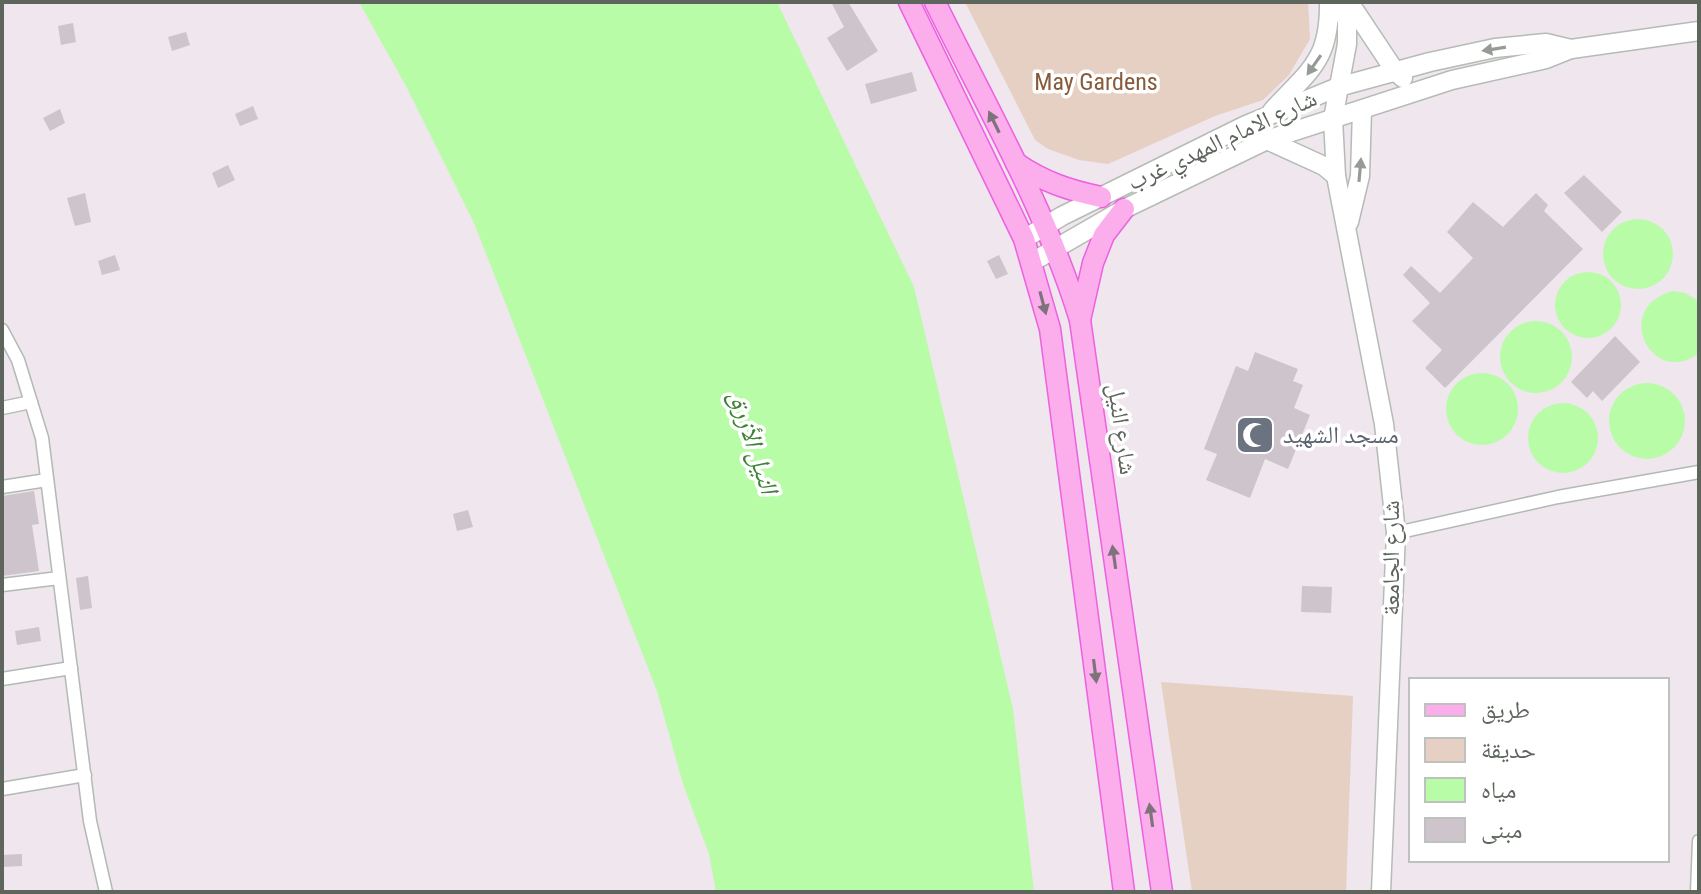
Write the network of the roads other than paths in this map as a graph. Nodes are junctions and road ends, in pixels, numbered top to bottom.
1 (909, 2) edge
2 (935, 2) edge
3 (1329, 2) edge
4 (1341, 2) edge
5 (1349, 2) edge
6 (1699, 31) edge
7 (1571, 49) junction
8 (964, 61) junction
9 (1395, 71) junction
10 (945, 74) junction
11 (1338, 87) junction
12 (1421, 89) junction
13 (1362, 110) junction
14 (1269, 114) junction
15 (1333, 119) junction
16 (1267, 140) junction
17 (1013, 161) junction
18 (1336, 176) junction
19 (1101, 197) junction
20 (1124, 209) junction
21 (1045, 226) junction
22 (1347, 228) junction
23 (1024, 239) junction
24 (1055, 248) junction
25 (1032, 262) junction
26 (1080, 320) junction
27 (2, 330) edge
28 (31, 402) junction
29 (2, 408) edge
30 (1699, 472) edge
31 (47, 480) junction
32 (2, 487) edge
33 (1107, 511) junction
34 (1074, 517) junction
35 (1396, 533) junction
36 (59, 578) junction
37 (2, 585) edge
38 (71, 668) junction
39 (2, 679) edge
40 (85, 775) junction
41 (2, 789) edge
42 (1699, 841) edge
43 (106, 892) edge
44 (1124, 892) edge
45 (1162, 892) edge
46 (1381, 892) edge
47 (1697, 892) edge

1 - 10 main road
2 - 8 main road, شارع النيل
3 -> 14 main road
4 - 11 main road, شارع الجامعة
5 - 9 main road
6 - 7 main road, شارع الامام المهدي غرب
7 -> 9 main road, شارع الامام المهدي غرب
7 - 12 main road, شارع الامام المهدي غرب
8 - 10 main road
17 -> 8 main road, شارع النيل
9 - 11 main road, شارع الامام المهدي غرب
9 - 12 main road
10 - 23 main road
11 - 14 main road, شارع الامام المهدي غرب
11 - 15 main road, شارع الجامعة
12 - 13 main road, شارع الامام المهدي غرب
13 - 15 main road, شارع الامام المهدي غرب
22 -> 13 main road, شارع الجامعة
14 - 19 main road, شارع الامام المهدي غرب
15 - 16 main road, شارع الامام المهدي غرب
15 - 18 main road, شارع الجامعة
16 - 18 main road
16 - 20 main road, شارع الامام المهدي غرب
17 - 19 main road
17 - 21 main road, شارع النيل
18 - 22 main road, شارع الجامعة
19 - 21 main road, شارع الامام المهدي غرب
20 - 24 main road, شارع الامام المهدي غرب
20 - 26 main road
21 - 23 main road, شارع الامام المهدي غرب
21 - 24 main road, شارع النيل
22 - 35 main road, شارع الجامعة
23 - 25 main road
24 - 25 main road, شارع الامام المهدي غرب
24 - 26 main road, شارع النيل
25 -> 34 main road
26 - 33 main road, شارع النيل
27 - 28 street
28 - 29 street
28 - 31 street
30 - 35 street
31 - 32 street
31 - 36 street
33 - 34 main road
45 -> 33 main road, شارع النيل
34 -> 44 main road
35 - 46 main road, شارع الجامعة
36 - 37 street
36 - 38 street
38 - 39 street
38 - 40 street
40 - 41 street
40 - 43 street
42 - 47 street

